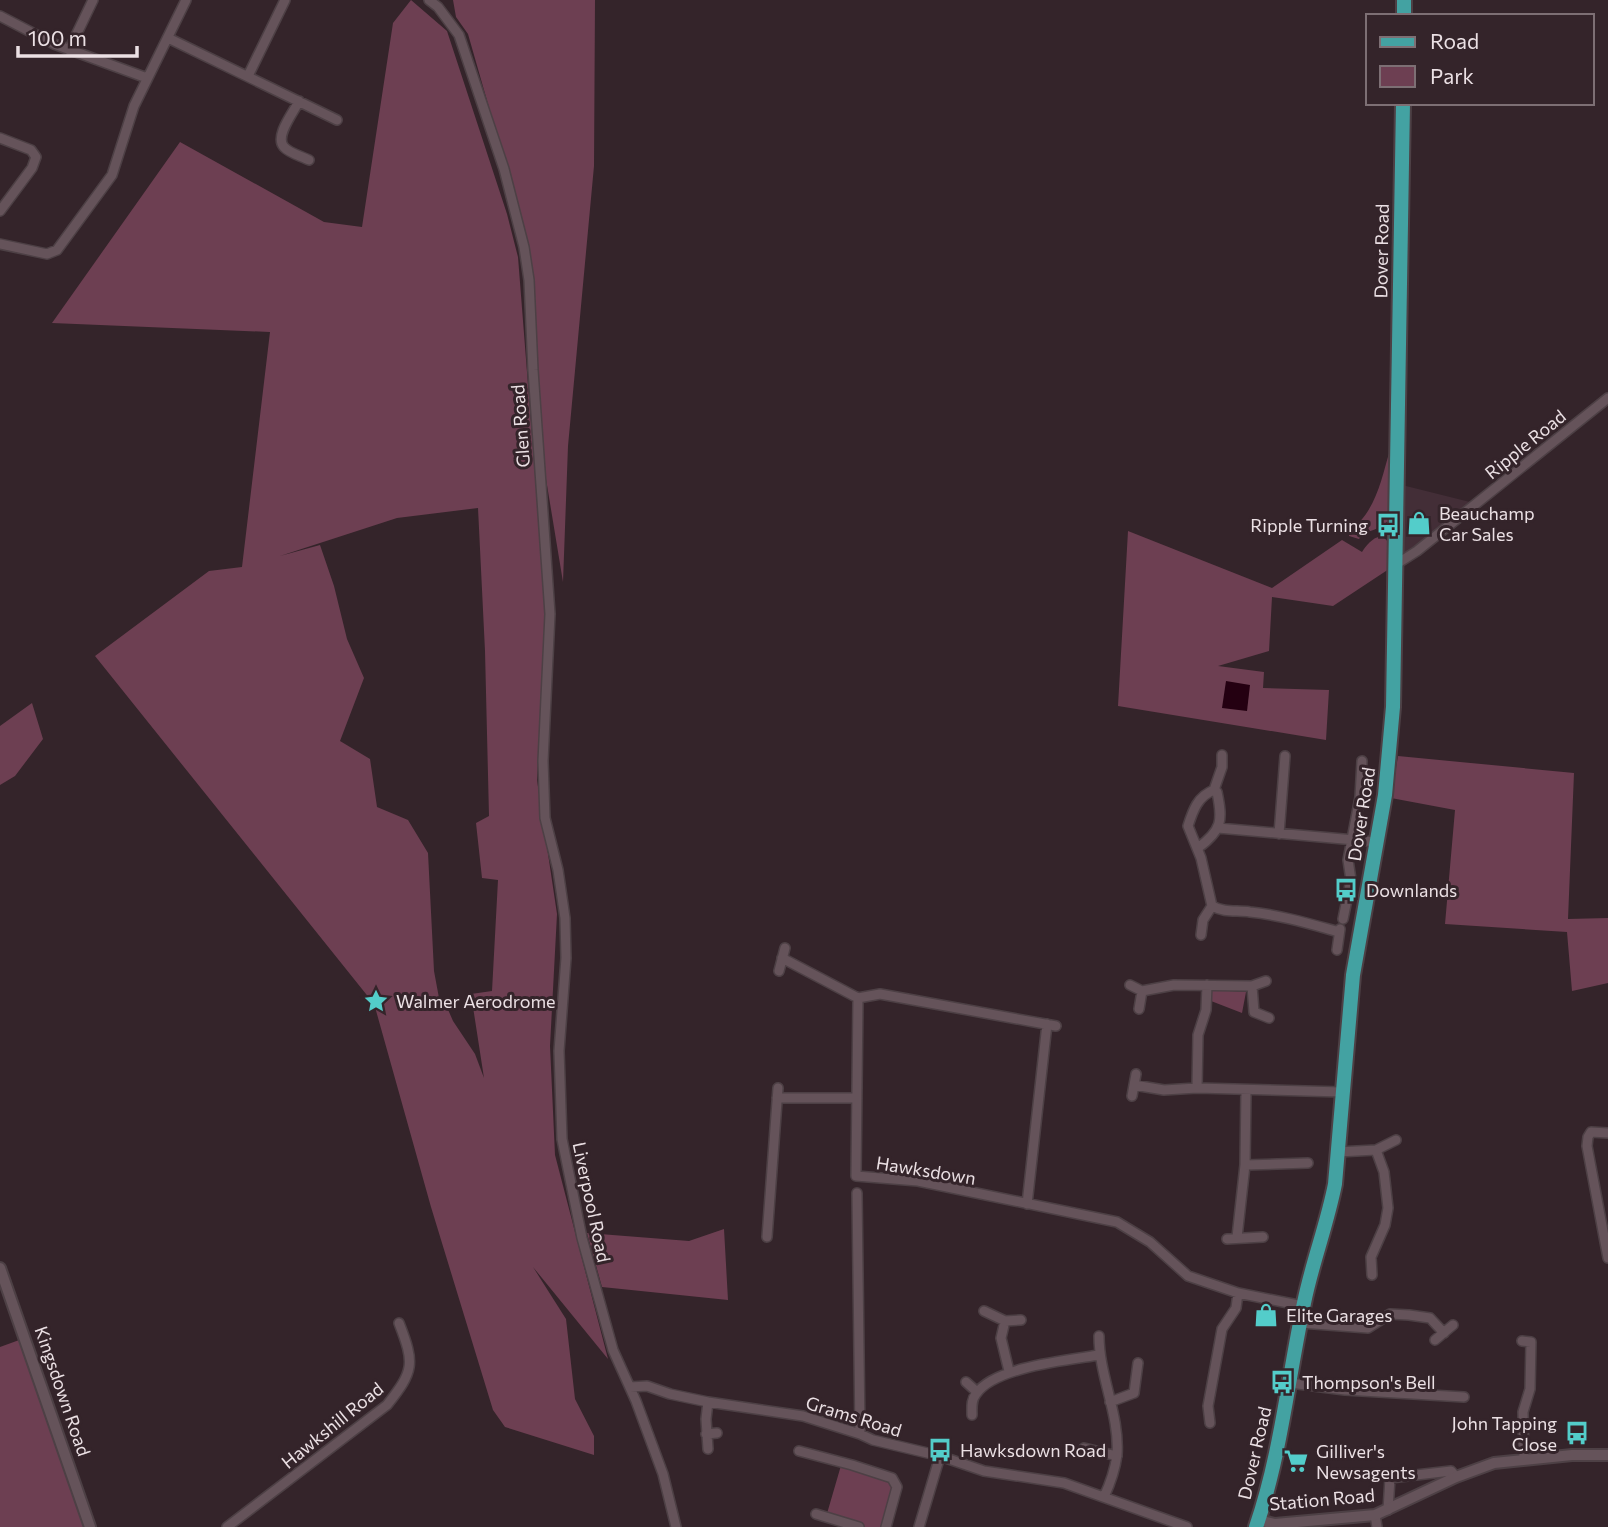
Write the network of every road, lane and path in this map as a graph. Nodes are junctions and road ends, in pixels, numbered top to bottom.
1 (93, 0) edge
2 (186, 0) edge
3 (285, 0) edge
4 (429, 0) edge
5 (0, 16) edge
6 (168, 38) junction
7 (69, 50) junction
8 (248, 76) junction
9 (147, 78) junction
10 (299, 101) junction
11 (1403, 105) edge
12 (337, 120) dead end
13 (0, 138) edge
14 (309, 160) dead end
15 (0, 211) edge
16 (0, 244) edge
17 (1608, 398) edge
18 (1395, 565) junction
19 (1222, 755) dead end
20 (1285, 756) dead end
21 (1362, 761) dead end
22 (1214, 790) junction
23 (1218, 828) junction
24 (1279, 834) junction
25 (1353, 840) junction
26 (1377, 842) junction
27 (1198, 848) junction
28 (558, 870) joint
29 (1212, 906) junction
30 (1341, 925) junction
31 (1200, 935) dead end
32 (785, 948) dead end
33 (1337, 950) dead end
34 (782, 958) junction
35 (779, 971) dead end
36 (1266, 981) dead end
37 (1130, 985) dead end
38 (1207, 985) junction
39 (1252, 986) junction
40 (1142, 991) junction
41 (858, 998) junction
42 (1139, 1009) dead end
43 (1269, 1018) dead end
44 (1136, 1074) dead end
45 (1134, 1085) junction
46 (1197, 1088) junction
47 (1246, 1090) junction
48 (1342, 1092) junction
49 (1132, 1096) dead end
50 (857, 1098) junction
51 (1608, 1133) edge
52 (1396, 1140) dead end
53 (1376, 1150) junction
54 (1339, 1152) junction
55 (1308, 1163) dead end
56 (1245, 1164) junction
57 (857, 1193) dead end
58 (1027, 1204) junction
59 (767, 1237) dead end
60 (1263, 1237) dead end
61 (1608, 1258) edge
62 (0, 1268) edge
63 (1372, 1275) dead end
64 (1238, 1293) junction
65 (1303, 1306) junction
66 (984, 1311) dead end
67 (1021, 1320) dead end
68 (1005, 1321) junction
69 (399, 1323) dead end
70 (1301, 1323) junction
71 (1453, 1325) dead end
72 (1368, 1328) junction
73 (1444, 1333) junction
74 (1099, 1336) dead end
75 (1367, 1340) dead end
76 (1435, 1340) dead end
77 (1522, 1341) dead end
78 (1099, 1355) junction
79 (1138, 1363) dead end
80 (1009, 1371) junction
81 (966, 1382) dead end
82 (1290, 1383) junction
83 (630, 1387) junction
84 (977, 1392) junction
85 (1135, 1393) junction
86 (1464, 1397) dead end
87 (1143, 1400) dead end
88 (708, 1402) junction
89 (1110, 1402) junction
90 (972, 1415) dead end
91 (1210, 1423) dead end
92 (717, 1433) dead end
93 (706, 1434) junction
94 (860, 1434) junction
95 (1084, 1448) dead end
96 (708, 1449) dead end
97 (799, 1451) dead end
98 (1608, 1455) edge
99 (940, 1456) junction
100 (1116, 1456) junction
101 (1524, 1460) junction
102 (1457, 1477) junction
103 (1104, 1497) junction
104 (1388, 1510) junction
105 (816, 1514) dead end
106 (1375, 1515) junction
107 (1257, 1524) edge
108 (90, 1527) edge
109 (227, 1527) edge
110 (677, 1527) edge
111 (859, 1527) edge
112 (886, 1527) edge
113 (919, 1527) edge
114 (1187, 1527) edge
115 (1377, 1527) edge

1 - 7 street
2 - 6 street
3 - 8 street
4 - 28 street, Glen Road
5 - 7 street
6 - 8 street
6 - 9 street
7 - 9 street
8 - 10 street
9 - 16 street
10 - 12 street
10 - 14 street
11 - 18 main road, Dover Road
13 - 15 street
17 - 18 street, Ripple Road
18 - 26 main road, Dover Road
19 - 22 street
20 - 24 street
21 - 25 street
22 - 23 street
22 - 27 street
23 - 24 street
23 - 27 street
24 - 25 street
25 - 26 street
25 - 30 street
26 - 48 main road, Dover Road
27 - 29 street
28 - 83 street, Liverpool Road
29 - 30 street
29 - 31 street
30 - 33 street
32 - 34 street
34 - 35 street
34 - 41 street
36 - 39 street
37 - 40 street
38 - 39 street
38 - 40 street
38 - 46 street
39 - 43 street
40 - 42 street
41 - 50 street, Hawksdown
41 - 58 street
44 - 45 street
45 - 46 street
45 - 49 street
46 - 47 street
47 - 48 street
47 - 56 street
48 - 54 main road, Dover Road
50 - 58 street, Hawksdown
50 - 59 street
51 - 61 street
52 - 53 street
53 - 54 street
53 - 63 street
54 - 65 main road, Dover Road
55 - 56 street
56 - 60 street
57 - 94 street
58 - 64 street, Hawksdown
62 - 108 street, Kingsdown Road
64 - 65 street, Hawksdown
64 - 91 street
65 - 70 main road, Dover Road
66 - 68 street
67 - 68 street
68 - 80 street
69 - 109 street, Hawkshill Road
70 - 72 street
70 - 82 main road, Dover Road
71 - 73 street
72 - 73 street
72 - 75 street
73 - 76 street
74 - 78 street
77 - 101 street
78 - 80 street
78 - 89 street
79 - 85 street
80 - 84 street
81 - 84 street
82 - 86 street
82 - 107 main road, Dover Road
83 - 88 street, Grams Road
83 - 110 street, Liverpool Road
84 - 90 street
85 - 87 street
85 - 89 street
88 - 93 street
88 - 94 street, Grams Road
89 - 100 street
92 - 93 street
93 - 96 street
94 - 99 street, Grams Road
95 - 100 street
97 - 112 street
98 - 101 street, Station Road
99 - 103 street, Grams Road
99 - 113 street
100 - 103 street
101 - 102 street, Station Road
102 - 104 street, Station Road
102 - 104 street, Station Road
103 - 114 street, Grams Road
104 - 106 street, Station Road
105 - 111 street
106 - 107 street, Station Road
106 - 115 street

